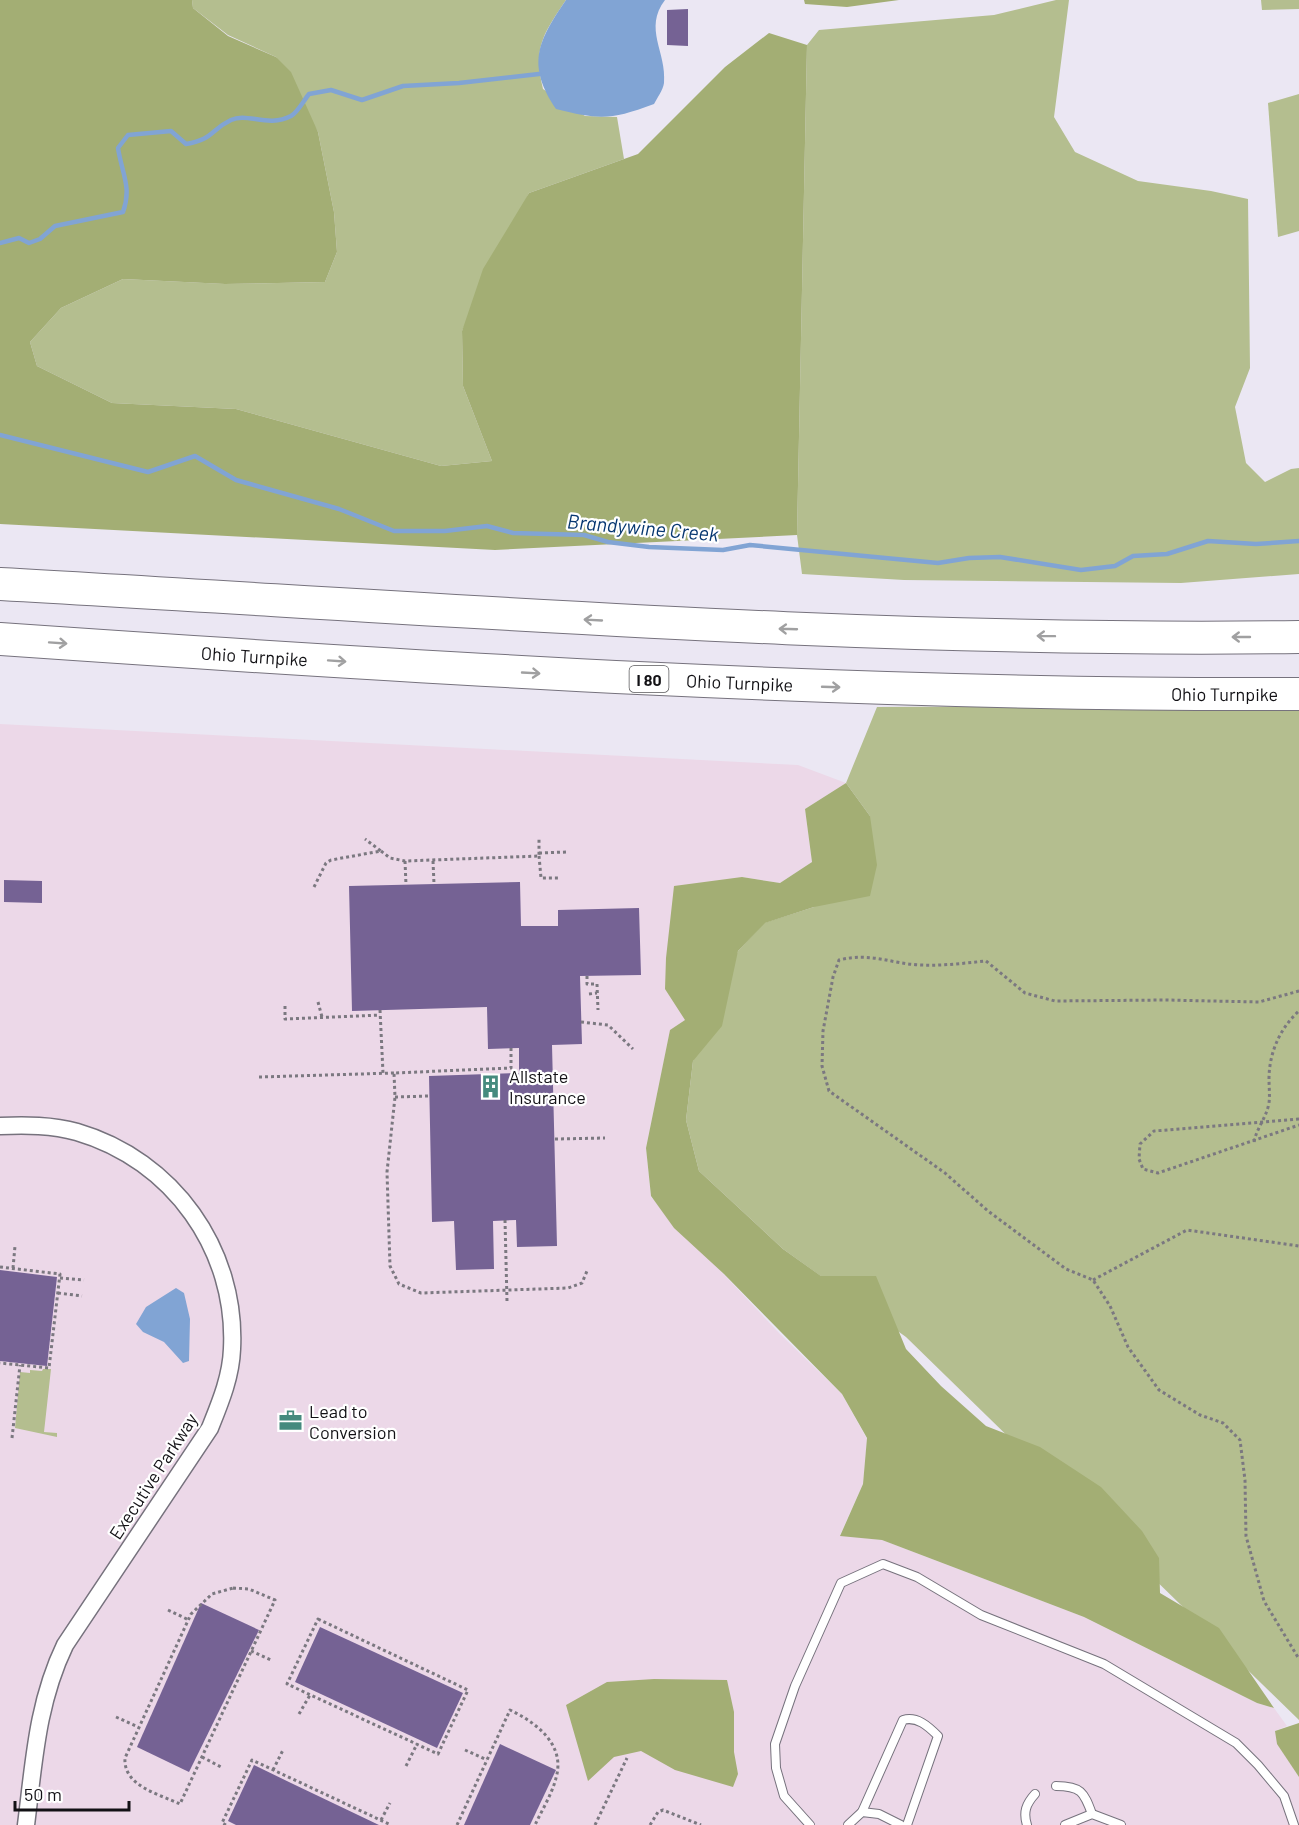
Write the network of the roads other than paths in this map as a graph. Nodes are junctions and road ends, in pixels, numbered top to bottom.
1 (0, 584) edge
2 (1299, 637) edge
3 (0, 639) edge
4 (1299, 694) edge
5 (0, 1126) edge
6 (1056, 1786) dead end
7 (1035, 1794) dead end
8 (862, 1812) junction
9 (1092, 1814) junction
10 (26, 1825) edge
11 (810, 1825) edge
12 (848, 1825) edge
13 (901, 1825) edge
14 (907, 1825) edge
15 (1027, 1825) edge
16 (1065, 1825) edge
17 (1121, 1825) edge
18 (1294, 1825) edge

2 -> 1 highway
3 -> 4 highway, Ohio Turnpike / I 80
5 - 10 street, Executive Parkway
6 - 9 lane
7 - 15 lane
8 - 12 lane
8 - 13 lane
8 - 14 lane
9 - 16 lane
9 - 17 lane
11 - 18 lane

